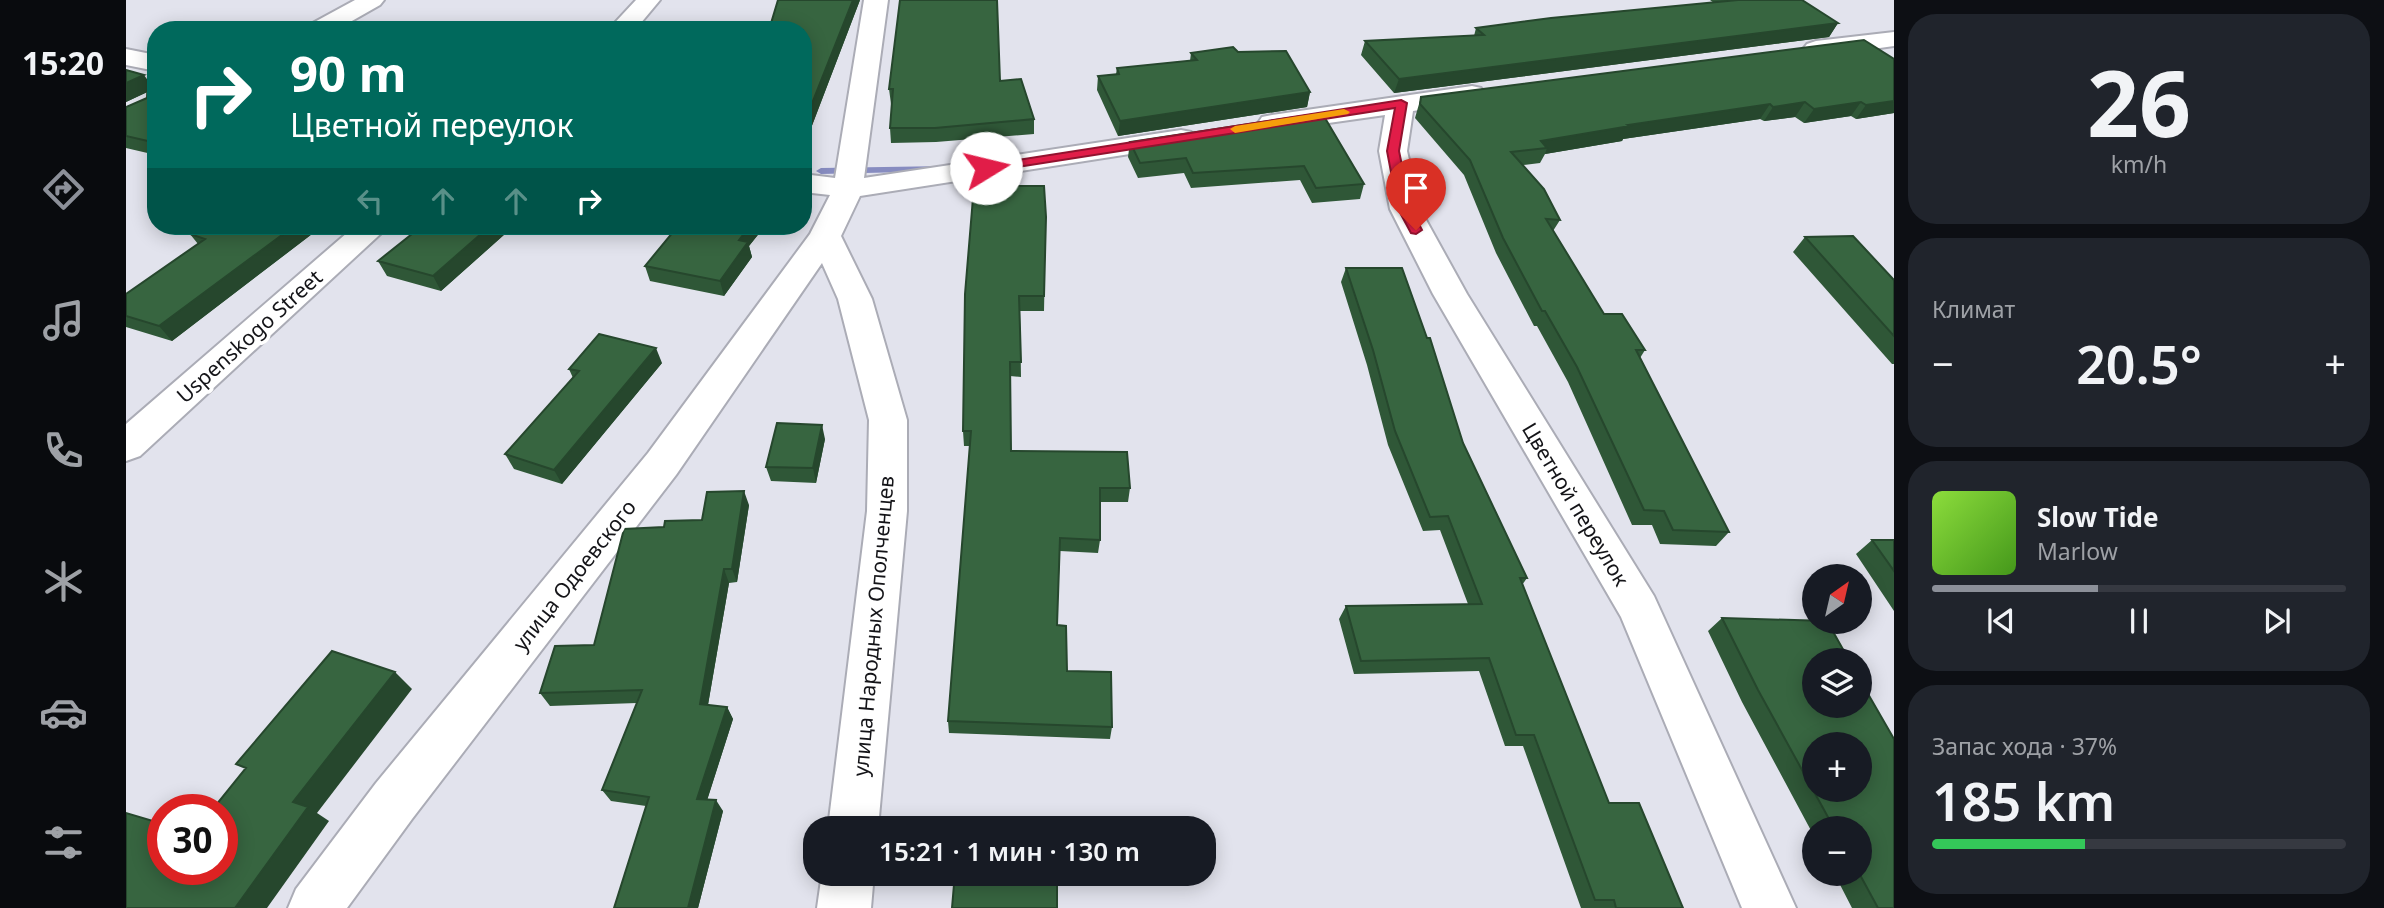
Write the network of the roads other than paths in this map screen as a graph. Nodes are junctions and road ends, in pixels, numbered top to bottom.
1 (372, 0) edge
2 (876, 0) edge
3 (334, 21) edge
4 (1834, 21) edge
5 (1881, 40) edge
6 (1785, 53) edge
7 (126, 57) edge
8 (147, 61) edge
9 (1497, 91) edge
10 (1401, 103) junction
11 (1249, 127) edge
12 (1208, 134) edge
13 (812, 184) edge
14 (848, 189) junction
15 (363, 235) edge
16 (825, 236) junction
17 (126, 446) edge
18 (854, 816) edge
19 (847, 886) edge
20 (315, 908) edge
21 (844, 908) edge
22 (1769, 908) edge

1 - 3 street
2 - 14 street
4 - 5 street
5 - 6 street
7 - 8 street
9 - 10 street
10 - 11 street
10 - 22 street, Цветной переулок
12 - 14 street
13 - 14 street
14 - 16 street
15 - 17 street, Uspenskogo Street
16 - 18 street, улица Народных Ополченцев
16 - 20 street, улица Одоевского
19 - 21 street

